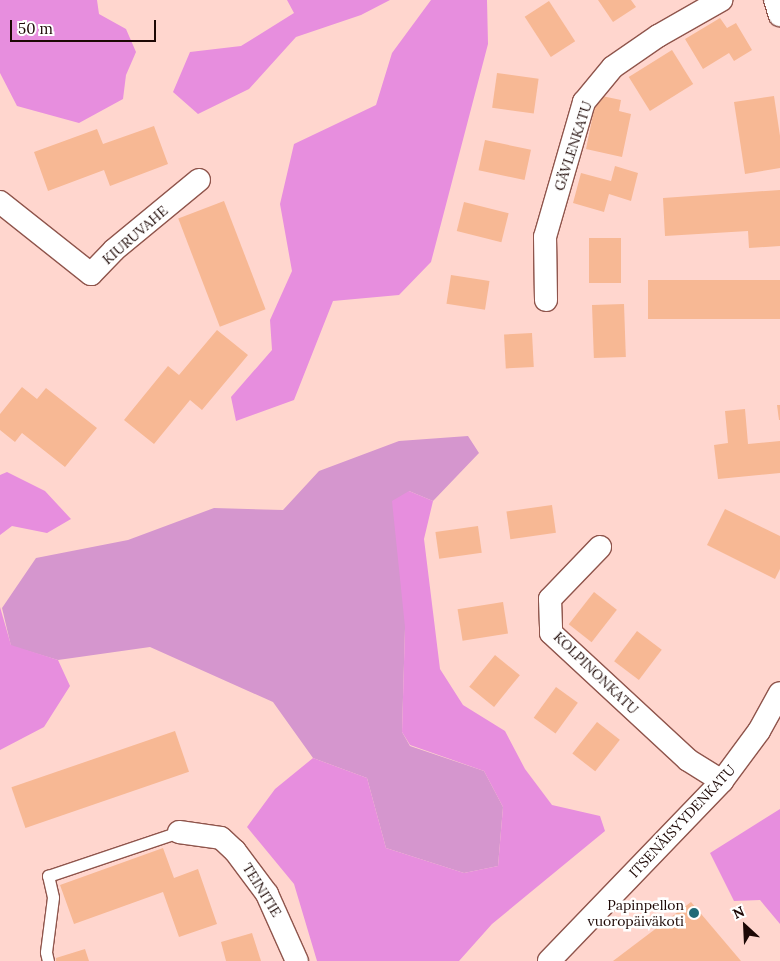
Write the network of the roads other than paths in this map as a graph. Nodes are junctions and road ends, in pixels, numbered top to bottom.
1 (721, 0) edge
2 (775, 0) edge
3 (780, 15) edge
4 (199, 180) dead end
5 (0, 202) edge
6 (546, 300) dead end
7 (600, 547) dead end
8 (780, 693) edge
9 (722, 781) junction
10 (179, 832) joint
11 (48, 961) edge
12 (297, 961) edge
13 (549, 961) edge

1 - 6 street, GÄVLENKATU
2 - 3 street
4 - 5 street, KIURUVAHE
7 - 9 street, KOLPINONKATU
8 - 9 street, ITSENÄISYYDENKATU
9 - 13 street, ITSENÄISYYDENKATU
10 - 11 lane
10 - 12 street, TEINITIE

